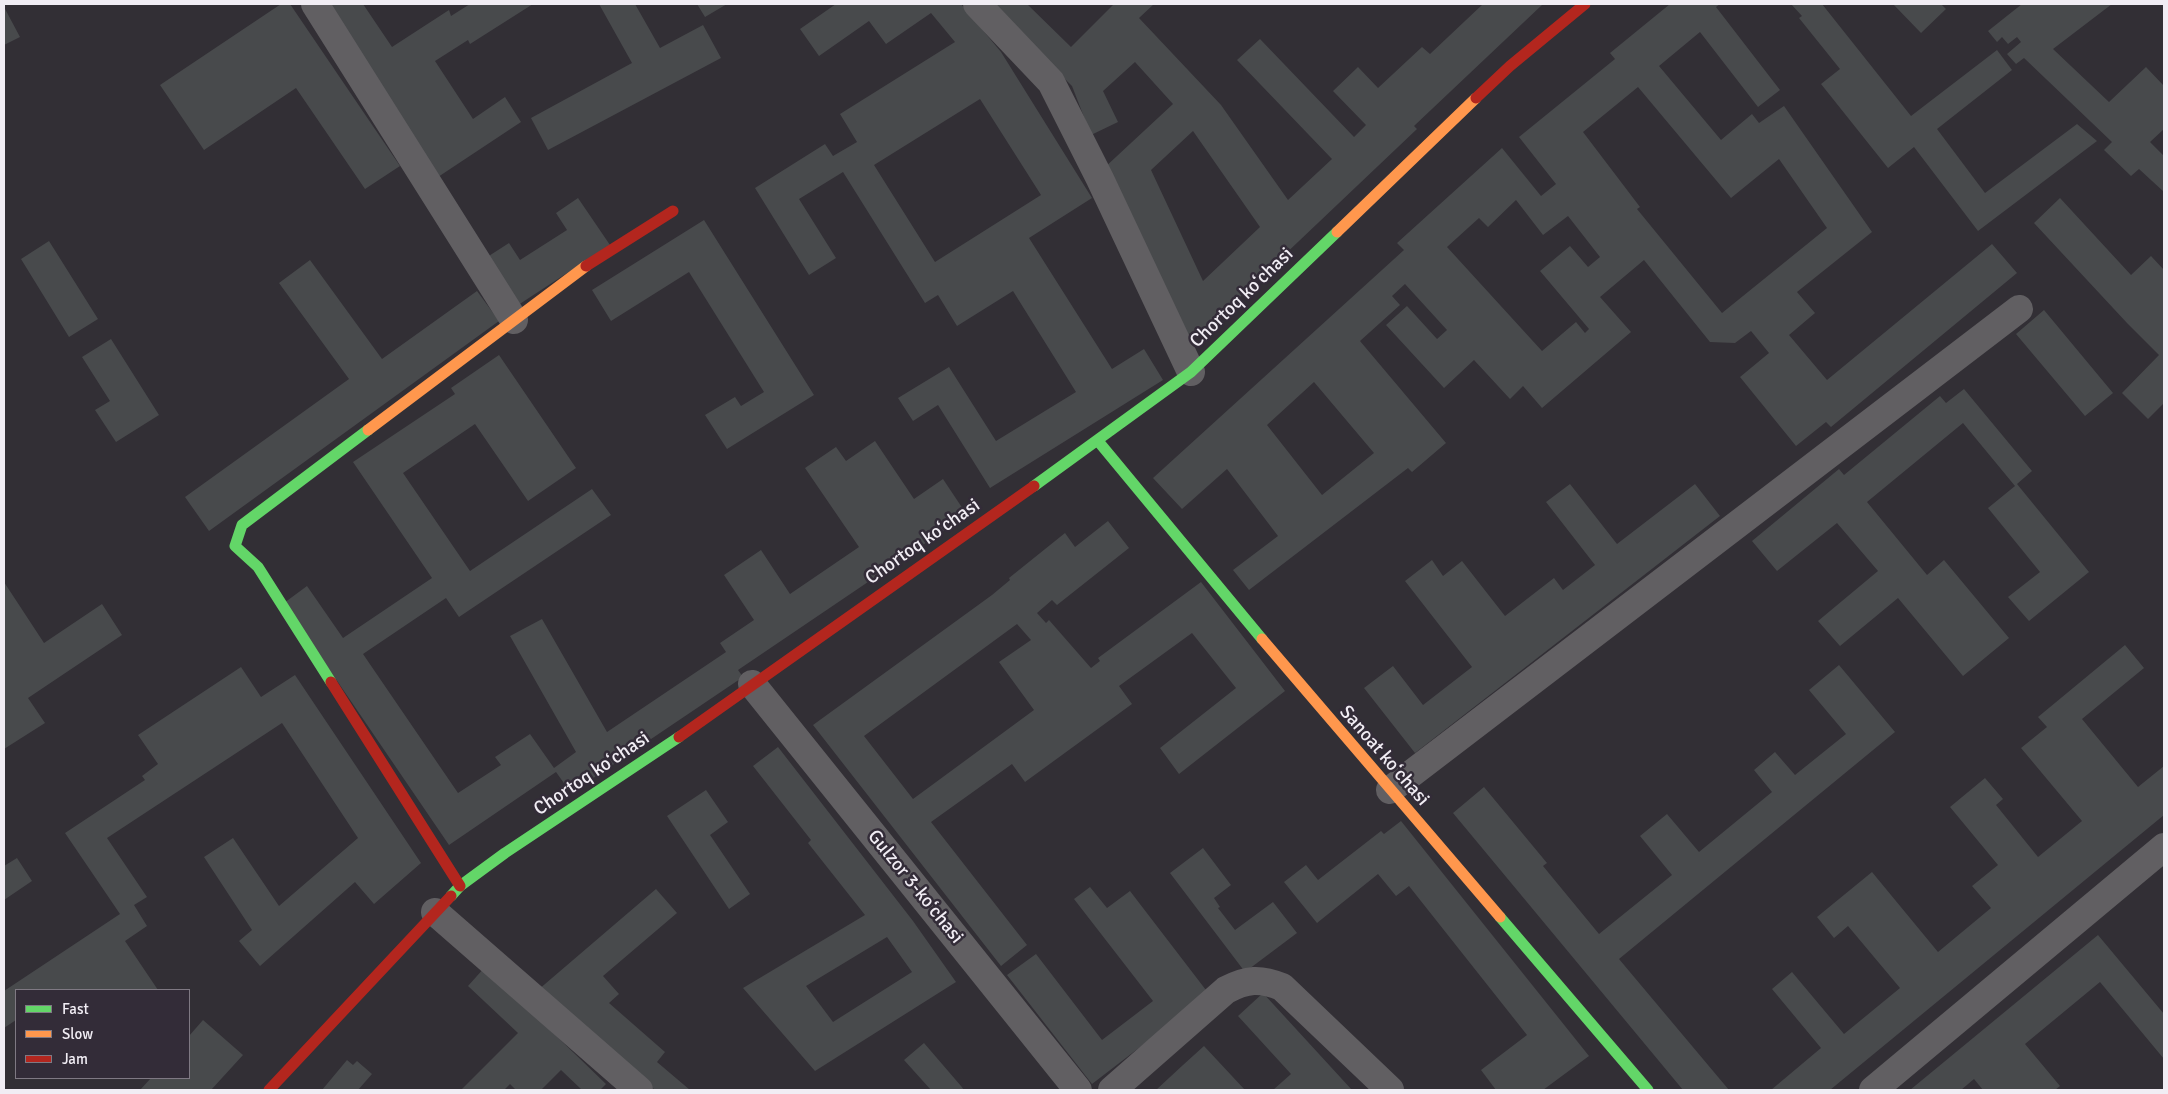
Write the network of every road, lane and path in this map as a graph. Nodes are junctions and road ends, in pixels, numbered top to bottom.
1 (315, 4) edge
2 (977, 4) edge
3 (1585, 4) edge
4 (673, 211) dead end
5 (2019, 309) dead end
6 (514, 320) junction
7 (1191, 372) junction
8 (1098, 441) junction
9 (752, 684) junction
10 (1390, 790) junction
11 (2164, 847) edge
12 (460, 886) junction
13 (434, 912) junction
14 (269, 1090) edge
15 (639, 1090) edge
16 (1078, 1090) edge
17 (1112, 1090) edge
18 (1390, 1090) edge
19 (1648, 1090) edge
20 (1873, 1090) edge

1 - 6 street
2 - 7 street
3 - 7 street, Chortoq koʻchasi
4 - 6 street
5 - 10 street
6 - 12 street
7 - 8 street, Chortoq koʻchasi
8 - 9 street, Chortoq koʻchasi
8 - 10 street, Sanoat koʻchasi
9 - 12 street, Chortoq koʻchasi
9 - 16 street, Gulzor 3-koʻchasi
10 - 19 street, Sanoat koʻchasi
11 - 20 street
12 - 13 street, Chortoq koʻchasi
13 - 14 street, Chortoq koʻchasi
13 - 15 street
17 - 18 street

